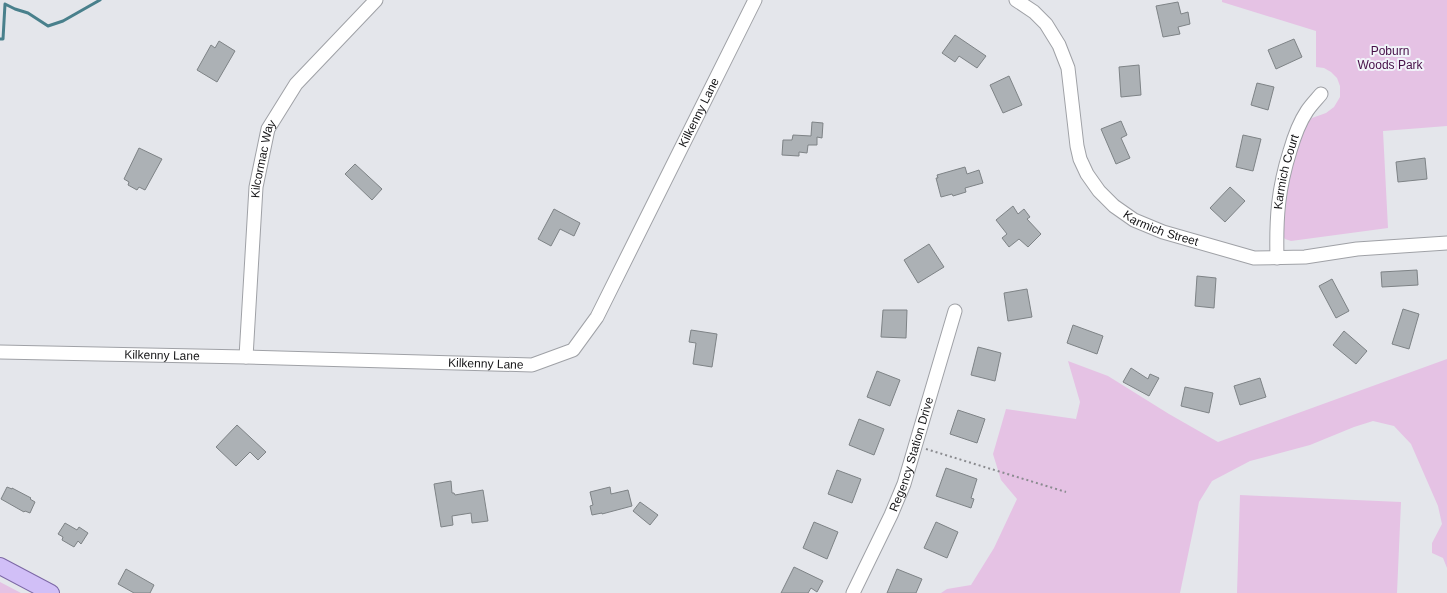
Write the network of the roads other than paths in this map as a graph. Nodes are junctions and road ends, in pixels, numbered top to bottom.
1 (376, 0) edge
2 (755, 0) edge
3 (1016, 0) edge
4 (1321, 94) dead end
5 (1447, 243) edge
6 (1277, 258) junction
7 (955, 310) dead end
8 (0, 352) edge
9 (246, 357) junction
10 (0, 566) edge
11 (52, 593) edge
12 (854, 593) edge

1 - 9 street, Kilcormac Way
2 - 9 street, Kilkenny Lane
3 - 6 street, Karmich Street
4 - 6 street, Karmich Court
5 - 6 street, Karmich Street
7 - 12 street, Regency Station Drive
8 - 9 street, Kilkenny Lane
10 - 11 main road

